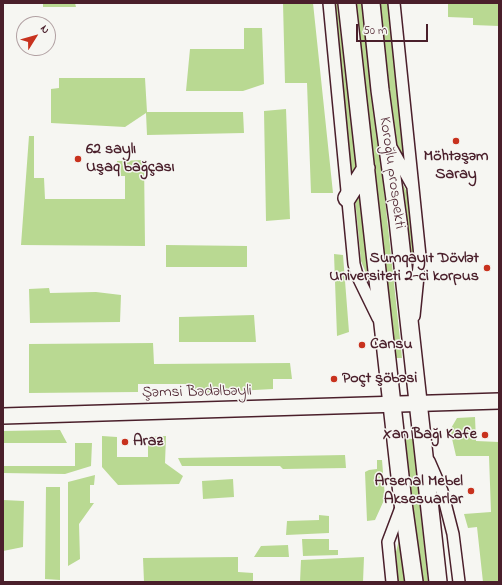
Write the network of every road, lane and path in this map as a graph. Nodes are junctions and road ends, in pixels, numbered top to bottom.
1 (329, 3) edge
2 (347, 3) edge
3 (371, 3) edge
4 (394, 3) edge
5 (387, 140) junction
6 (366, 168) junction
7 (414, 189) junction
8 (347, 198) junction
9 (385, 334) junction
10 (412, 343) junction
11 (499, 401) edge
12 (418, 403) junction
13 (392, 404) junction
14 (3, 416) edge
15 (424, 449) junction
16 (403, 503) junction
17 (392, 582) edge
18 (414, 582) edge
19 (438, 582) edge
20 (459, 582) edge

1 - 8 street
2 - 6 main road, Koroğlu prospekti
3 - 5 main road, Koroğlu prospekti
4 - 7 street
5 - 7 street
5 - 10 main road, Koroğlu prospekti
6 - 8 main road
6 - 9 main road, Koroğlu prospekti
7 - 10 street
8 - 9 street
9 - 13 main road, Koroğlu prospekti
10 - 12 main road, Koroğlu prospekti
11 - 12 street, Şəmsi Bədəlbəyli
12 - 13 street, Şəmsi Bədəlbəyli
12 - 15 main road, Koroğlu prospekti
13 - 14 street, Şəmsi Bədəlbəyli
13 - 16 main road, Koroğlu prospekti
15 - 19 main road
15 - 20 street
16 - 17 street
16 - 18 main road

